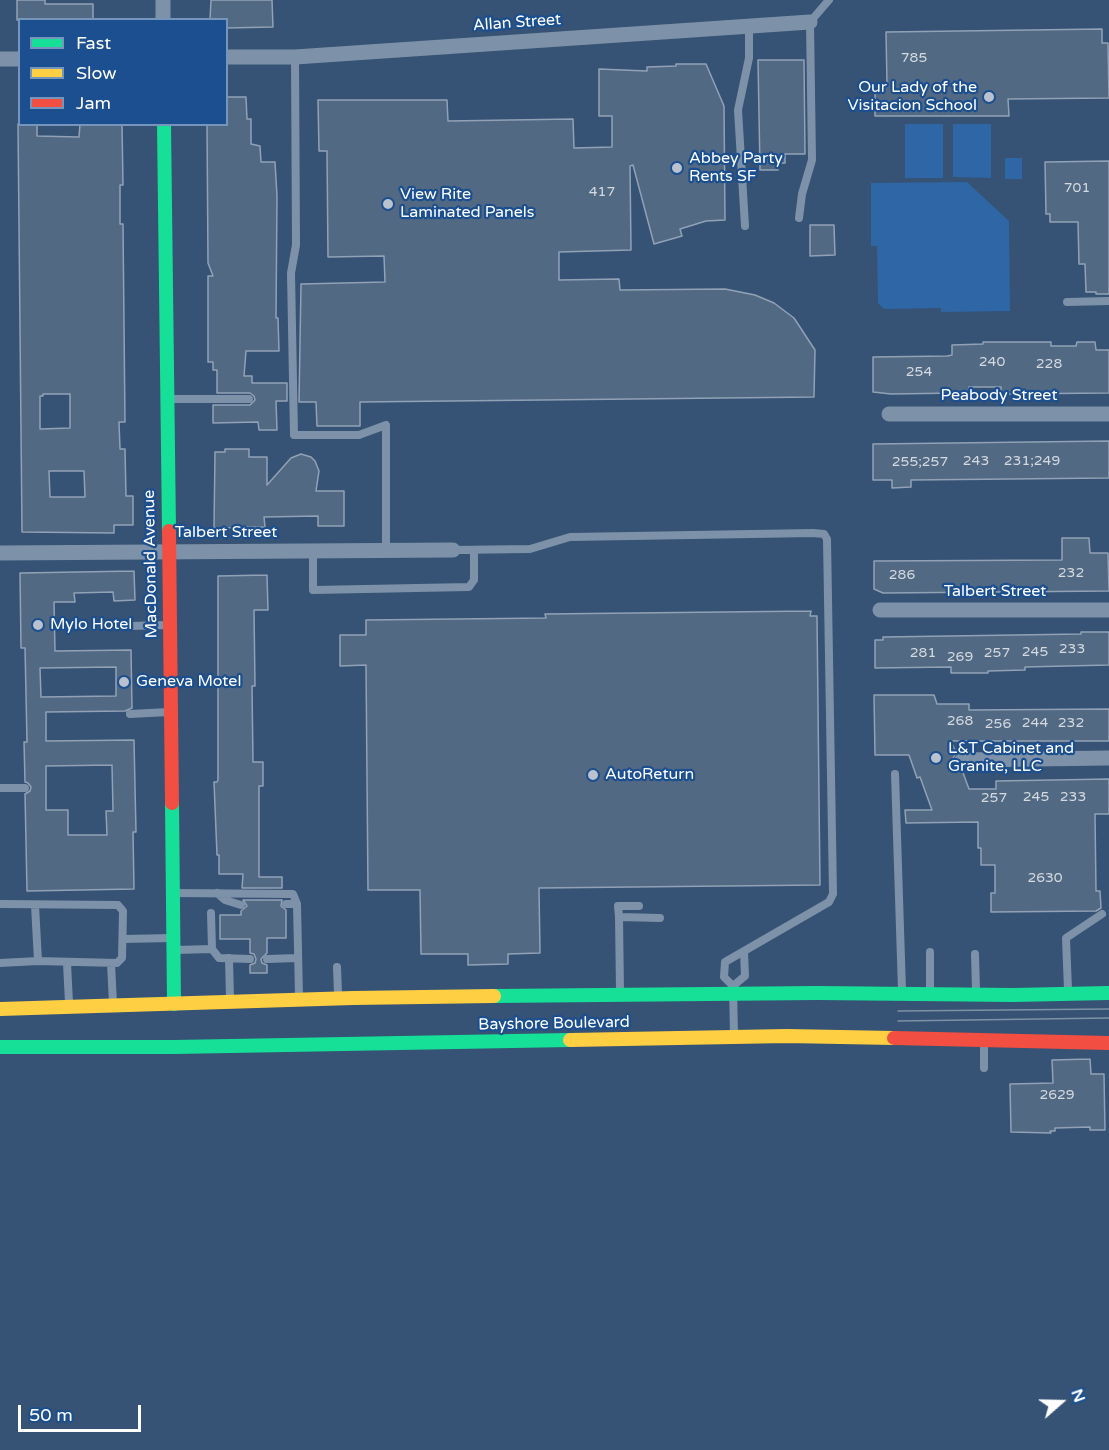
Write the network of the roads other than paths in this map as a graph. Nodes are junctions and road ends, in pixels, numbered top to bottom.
1 (163, 0) edge
2 (829, 0) edge
3 (163, 18) edge
4 (810, 22) junction
5 (748, 26) junction
6 (228, 57) edge
7 (295, 57) junction
8 (0, 59) edge
9 (18, 59) edge
10 (164, 126) edge
11 (799, 218) dead end
12 (745, 226) dead end
13 (1109, 301) edge
14 (1067, 302) dead end
15 (167, 399) junction
16 (249, 399) dead end
17 (889, 414) dead end
18 (1109, 414) edge
19 (453, 550) joint
20 (474, 550) junction
21 (169, 551) junction
22 (313, 551) junction
23 (386, 551) junction
24 (0, 553) edge
25 (880, 610) dead end
26 (1109, 610) edge
27 (170, 625) junction
28 (129, 626) dead end
29 (171, 711) junction
30 (130, 714) dead end
31 (1109, 758) edge
32 (962, 760) dead end
33 (895, 774) dead end
34 (0, 788) edge
35 (25, 788) dead end
36 (173, 893) junction
37 (217, 893) junction
38 (0, 904) edge
39 (286, 904) dead end
40 (297, 904) junction
41 (35, 905) junction
42 (241, 905) dead end
43 (639, 906) dead end
44 (211, 913) dead end
45 (1102, 914) dead end
46 (619, 917) junction
47 (660, 918) dead end
48 (123, 939) junction
49 (174, 944) junction
50 (212, 949) junction
51 (744, 952) junction
52 (930, 952) dead end
53 (975, 954) dead end
54 (229, 958) junction
55 (298, 958) junction
56 (250, 959) dead end
57 (267, 959) dead end
58 (38, 961) junction
59 (0, 963) edge
60 (67, 963) junction
61 (111, 963) junction
62 (337, 967) dead end
63 (733, 990) junction
64 (1109, 993) edge
65 (902, 994) junction
66 (930, 994) junction
67 (1068, 994) junction
68 (620, 995) junction
69 (976, 995) junction
70 (338, 999) junction
71 (299, 1000) junction
72 (230, 1002) junction
73 (174, 1004) junction
74 (113, 1006) junction
75 (69, 1008) junction
76 (0, 1009) edge
77 (734, 1037) junction
78 (984, 1041) junction
79 (1109, 1043) edge
80 (0, 1047) edge
81 (984, 1068) dead end

1 - 3 street
2 - 4 lane
4 - 5 street, Allan Street
4 - 11 lane
5 - 7 street, Allan Street
5 - 12 lane
6 - 7 street, Allan Street
7 - 23 lane
8 - 9 street
10 - 15 main road, MacDonald Avenue
13 - 14 lane
15 - 16 lane
15 - 21 main road, MacDonald Avenue
17 - 18 street, Peabody Street
19 - 20 lane
19 - 23 street, Talbert Street
20 - 22 lane
20 - 51 lane
21 - 22 street, Talbert Street
21 - 24 street, Talbert Street
21 - 27 main road, MacDonald Avenue
22 - 23 street, Talbert Street
25 - 26 street, Talbert Street
27 - 28 lane
27 - 29 main road, MacDonald Avenue
29 - 30 lane
29 - 36 main road, MacDonald Avenue
31 - 32 street
33 - 65 lane
34 - 35 lane
36 - 37 lane
36 - 49 main road, MacDonald Avenue
37 - 40 lane
37 - 42 lane
38 - 41 lane
39 - 40 lane
40 - 55 lane
41 - 48 lane
41 - 58 lane
43 - 46 lane
44 - 50 lane
45 - 67 lane
46 - 47 lane
46 - 68 lane
48 - 49 lane
48 - 61 lane
49 - 50 lane
49 - 73 main road, MacDonald Avenue
50 - 54 lane
51 - 63 lane
51 - 63 lane
52 - 66 lane
53 - 69 lane
54 - 56 lane
54 - 72 lane
55 - 57 lane
55 - 71 lane
58 - 59 lane
58 - 60 lane
60 - 61 lane
60 - 75 lane
61 - 74 lane
62 - 70 lane
63 - 65 main road, Bayshore Boulevard
63 - 68 main road, Bayshore Boulevard
63 - 77 lane
64 - 67 main road, Bayshore Boulevard
65 - 66 main road, Bayshore Boulevard
66 - 69 main road, Bayshore Boulevard
67 - 69 main road, Bayshore Boulevard
68 - 70 main road, Bayshore Boulevard
70 - 71 main road, Bayshore Boulevard
71 - 72 main road, Bayshore Boulevard
72 - 73 main road, Bayshore Boulevard
73 - 74 main road, Bayshore Boulevard
74 - 75 main road, Bayshore Boulevard
75 - 76 main road, Bayshore Boulevard
77 - 78 main road, Bayshore Boulevard
77 - 80 main road, Bayshore Boulevard
78 - 79 main road, Bayshore Boulevard
78 - 81 lane

